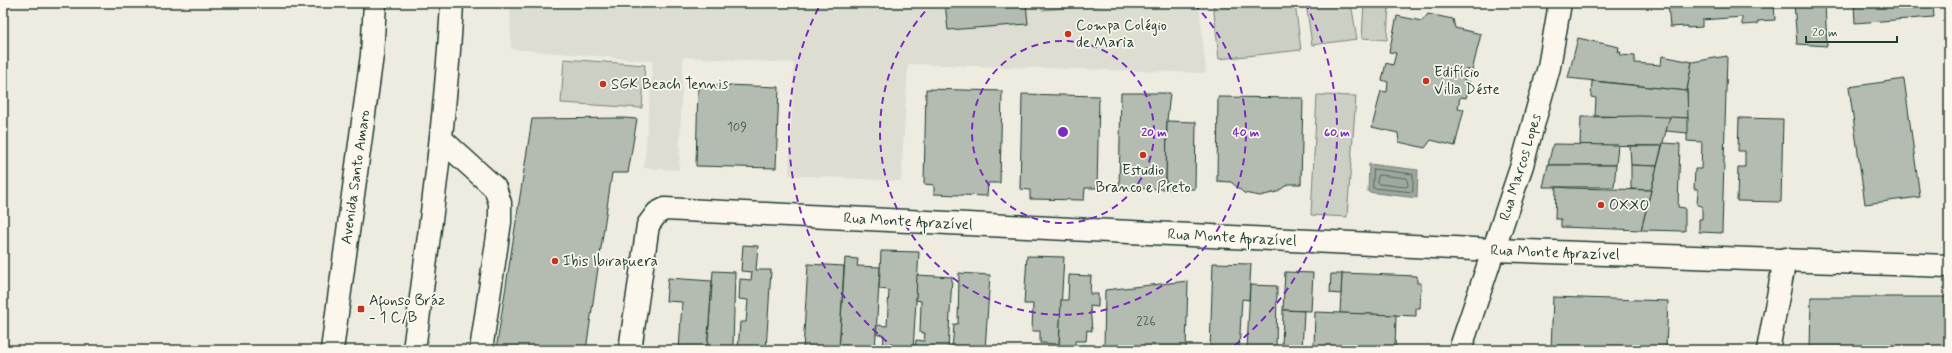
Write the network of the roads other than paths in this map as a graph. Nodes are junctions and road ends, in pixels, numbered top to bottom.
1 (375, 3) edge
2 (452, 3) edge
3 (1560, 3) edge
4 (441, 138) junction
5 (1494, 250) junction
6 (1785, 259) junction
7 (1949, 266) edge
8 (332, 350) edge
9 (414, 350) edge
10 (481, 350) edge
11 (630, 350) edge
12 (1460, 350) edge
13 (1768, 350) edge

1 - 8 street, Avenida Santo Amaro
2 - 4 street
3 - 5 street, Rua Marcos Lopes
4 - 9 street
4 - 10 street
5 - 6 street, Rua Monte Aprazível
5 - 11 street, Rua Monte Aprazível
5 - 12 street, Rua Marcos Lopes
6 - 7 street, Rua Monte Aprazível
6 - 13 street

